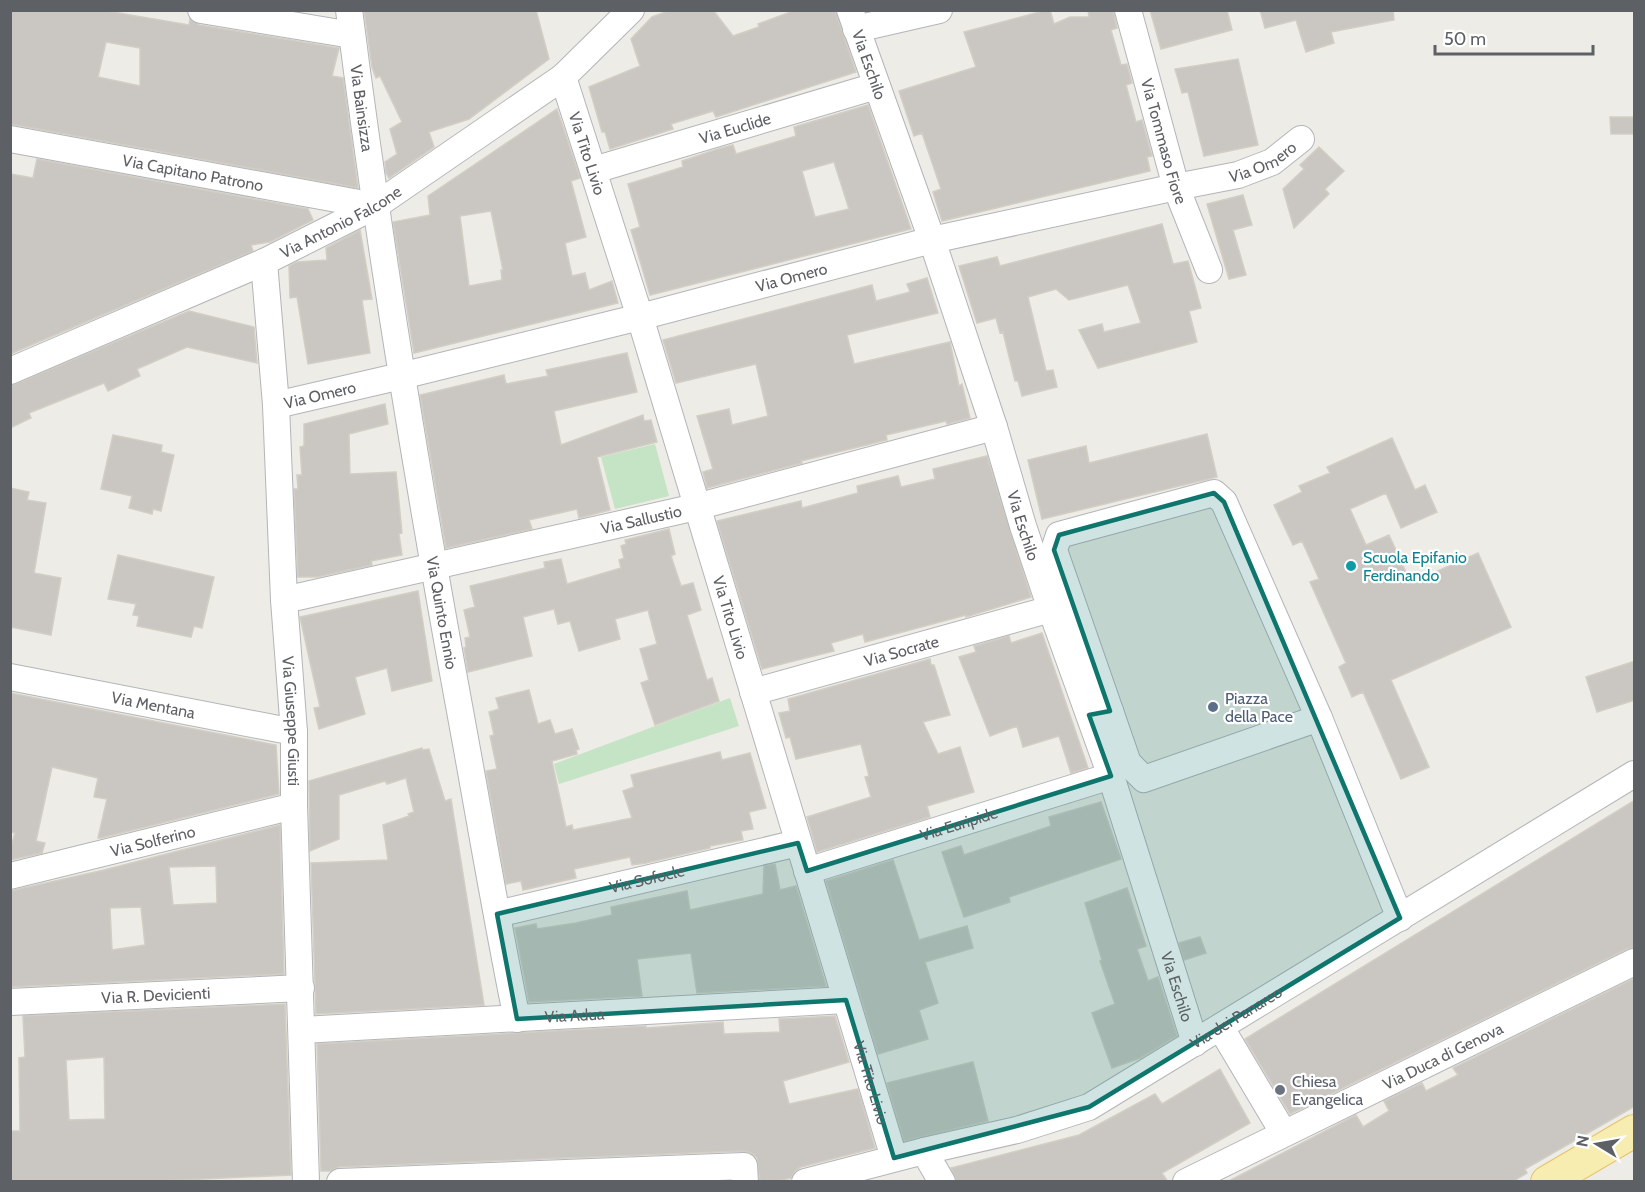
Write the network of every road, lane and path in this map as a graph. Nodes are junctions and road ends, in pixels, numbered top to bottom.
1 (201, 10) edge
2 (632, 10) edge
3 (939, 10) edge
4 (1128, 10) edge
5 (853, 20) edge
6 (351, 23) edge
7 (563, 77) junction
8 (876, 86) junction
9 (10, 138) edge
10 (1301, 140) dead end
11 (594, 170) junction
12 (1176, 187) junction
13 (375, 206) junction
14 (932, 240) junction
15 (264, 262) junction
16 (1209, 270) dead end
17 (640, 317) junction
18 (10, 371) edge
19 (401, 376) junction
20 (276, 405) junction
21 (994, 427) junction
22 (696, 507) junction
23 (433, 566) junction
24 (284, 600) junction
25 (1051, 609) junction
26 (10, 677) edge
27 (753, 692) junction
28 (1099, 713) junction
29 (1319, 718) junction
30 (294, 732) junction
31 (1635, 774) edge
32 (1111, 776) junction
33 (294, 806) junction
34 (798, 843) junction
35 (807, 872) junction
36 (10, 876) edge
37 (497, 914) junction
38 (1400, 918) junction
39 (1635, 962) edge
40 (301, 988) junction
41 (846, 1000) junction
42 (10, 1002) edge
43 (517, 1019) junction
44 (1221, 1028) junction
45 (302, 1030) junction
46 (1195, 1043) junction
47 (1635, 1131) edge
48 (1283, 1132) junction
49 (924, 1151) junction
50 (894, 1158) junction
51 (306, 1182) edge
52 (340, 1182) edge
53 (745, 1182) edge
54 (805, 1182) edge
55 (942, 1182) edge
56 (1186, 1182) edge
57 (1547, 1182) edge

1 - 6 street
2 - 7 street, Via Antonio Falcone
3 - 5 street
4 - 12 street, Via Tommaso Fiore
5 - 8 street, Via Eschilo
6 - 13 street, Via Bainsizza
7 - 11 street, Via Tito Livio
7 - 13 street, Via Antonio Falcone
8 - 11 street, Via Euclide
8 - 14 street, Via Eschilo
9 - 13 street, Via Capitano Patrono
10 - 12 street, Via Omero
11 - 17 street, Via Tito Livio
12 - 14 street, Via Omero
12 - 16 street, Via Tommaso Fiore
13 - 15 street, Via Antonio Falcone
13 - 19 street, Via Quinto Ennio
14 - 17 street, Via Omero
14 - 21 street, Via Eschilo
15 - 18 street, Via Antonio Falcone
15 - 20 street, Via Giuseppe Giusti
17 - 19 street, Via Omero
17 - 22 street, Via Tito Livio
19 - 20 street, Via Omero
19 - 23 street, Via Quinto Ennio
20 - 24 street, Via Giuseppe Giusti
21 - 22 street, Via Sallustio
21 - 25 street, Via Eschilo
22 - 23 street, Via Sallustio
22 - 27 street, Via Tito Livio
23 - 24 street, Via Sallustio
23 - 37 street, Via Quinto Ennio
24 - 30 street, Via Giuseppe Giusti
25 - 27 street, Via Socrate
25 - 28 street, Via Eschilo
26 - 30 street, Via Mentana
27 - 34 street, Via Tito Livio
28 - 29 street
28 - 29 street
28 - 32 street, Via Eschilo
29 - 38 street
30 - 33 street, Via Giuseppe Giusti
31 - 38 street, Via dei Panareo
32 - 35 street, Via Euripide
32 - 46 street, Via Eschilo
33 - 36 street, Via Solferino
33 - 40 street, Via Giuseppe Giusti
34 - 35 street, Via Tito Livio
34 - 37 street, Via Sofocle
35 - 41 street, Via Tito Livio
37 - 43 street, Via Quinto Ennio
38 - 44 street, Via dei Panareo
39 - 48 street, Via Duca di Genova
40 - 42 street, Via R. Devicienti
40 - 45 street, Via Giuseppe Giusti
41 - 43 street, Via Adua
41 - 50 street, Via Tito Livio
43 - 45 street, Via Adua
44 - 46 street, Via dei Panareo
44 - 48 street
45 - 51 street, Via Giuseppe Giusti
46 - 49 street, Via dei Panareo
47 - 57 main road
48 - 56 street, Via Duca di Genova
49 - 50 street, Via dei Panareo
49 - 55 street
50 - 54 street, Via dei Panareo
52 - 53 street

